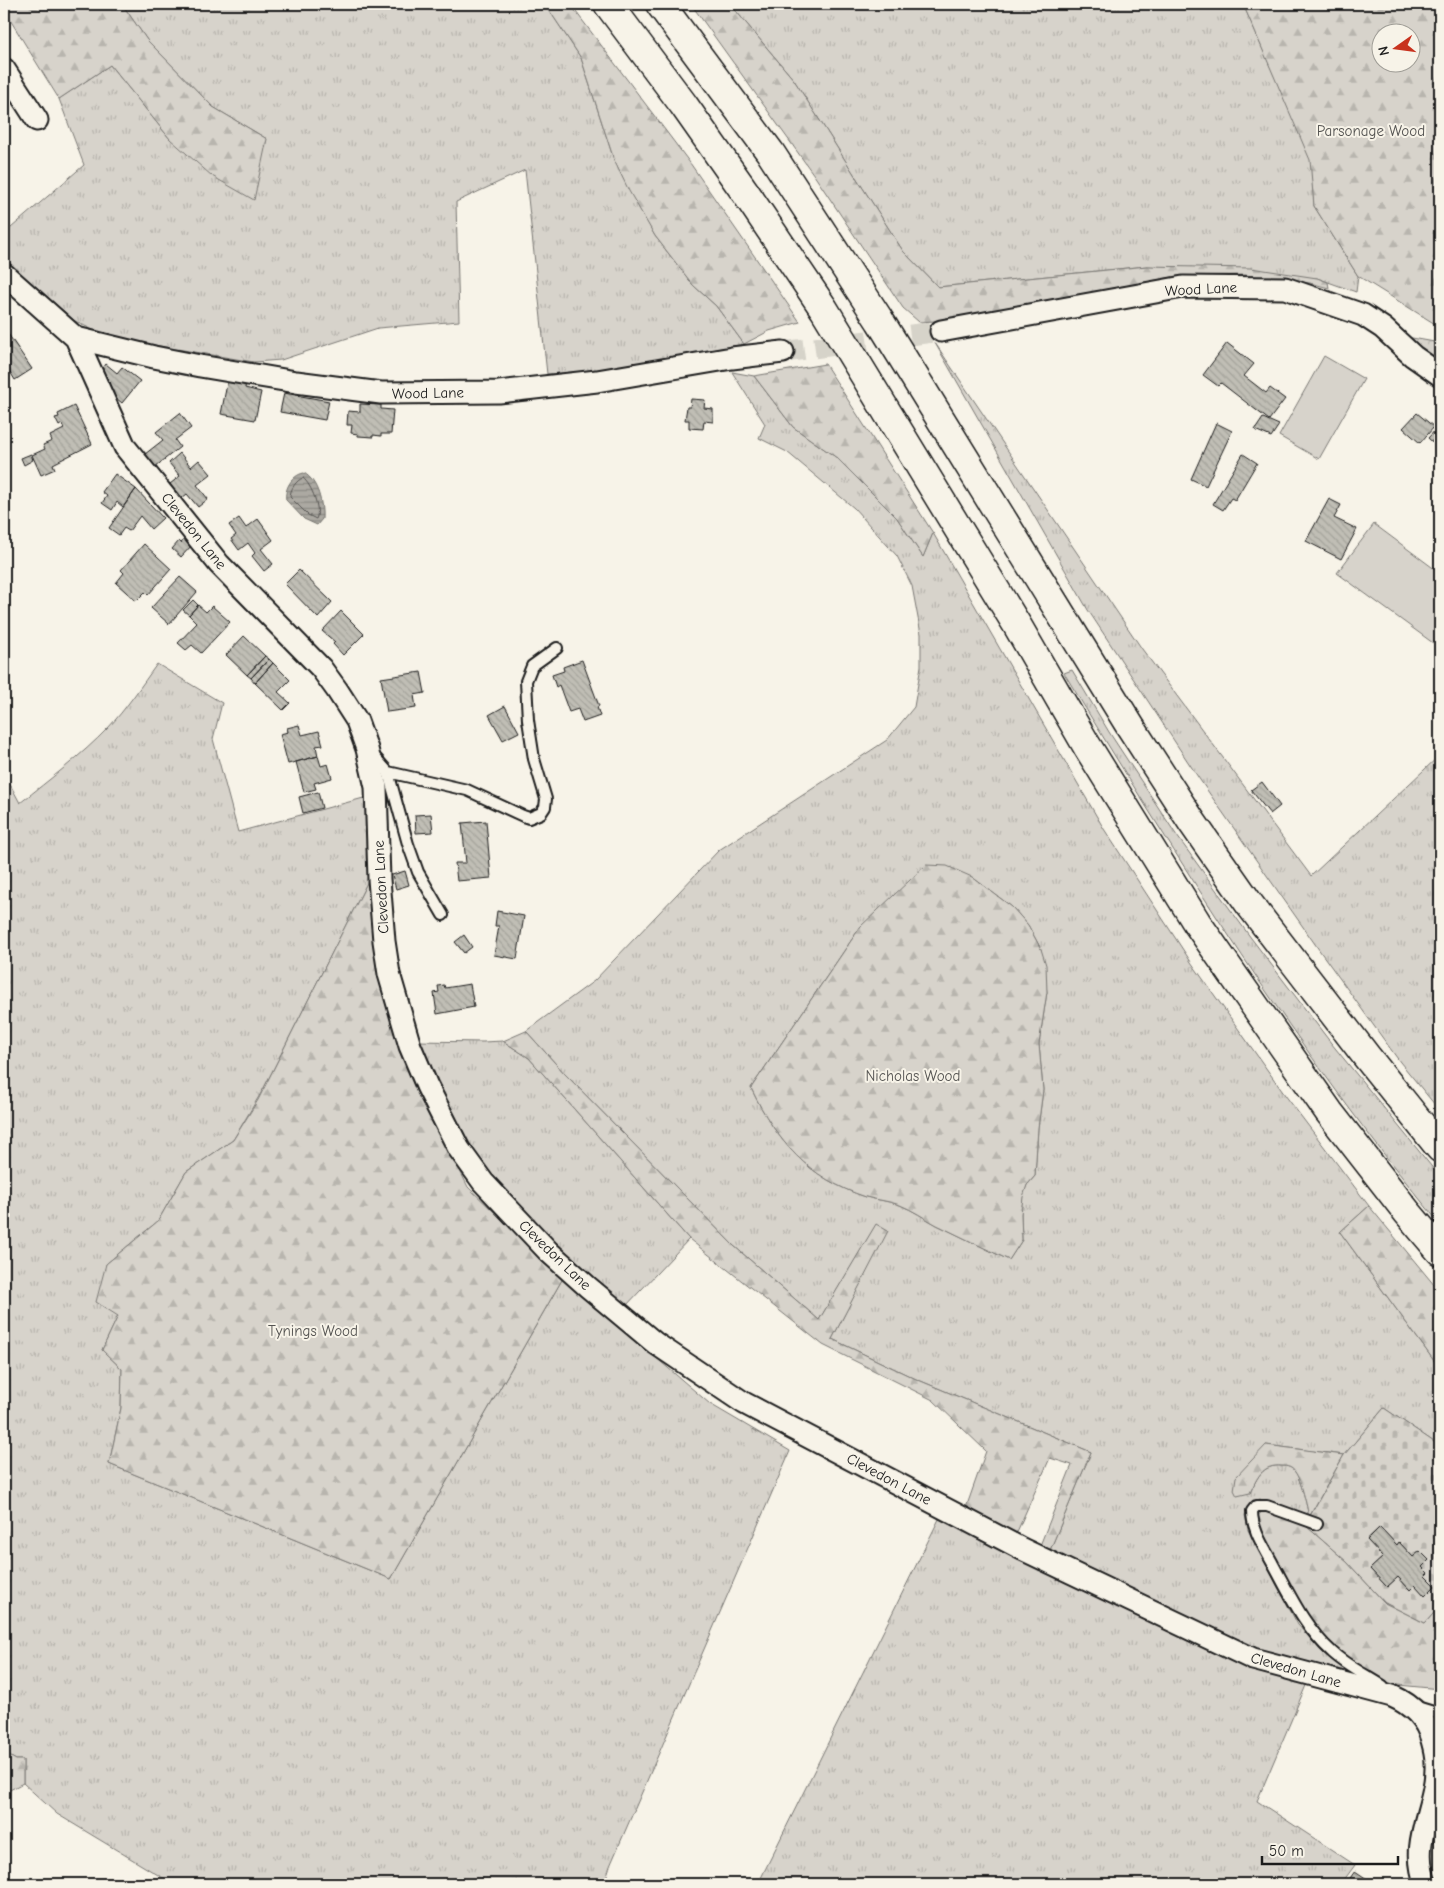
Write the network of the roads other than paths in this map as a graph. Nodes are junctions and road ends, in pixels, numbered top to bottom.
1 (608, 4) edge
2 (660, 4) edge
3 (4, 69) edge
4 (37, 120) dead end
5 (4, 274) edge
6 (941, 331) tunnel mouth
7 (76, 338) junction
8 (783, 352) tunnel mouth
9 (1440, 374) edge
10 (557, 648) dead end
11 (367, 749) junction
12 (388, 772) junction
13 (443, 915) dead end
14 (1440, 1148) edge
15 (1440, 1251) edge
16 (1317, 1524) dead end
17 (1402, 1701) junction
18 (1440, 1714) edge
19 (1426, 1884) edge

1 - 15 highway
2 - 14 highway
3 - 4 street
5 - 7 street, Clevedon Lane
6 - 9 street, Wood Lane
7 - 8 street, Wood Lane
7 - 11 street, Clevedon Lane
10 - 12 lane
11 - 12 lane
11 - 17 street, Clevedon Lane
12 - 13 lane
16 - 17 lane
17 - 18 lane
17 - 19 street

